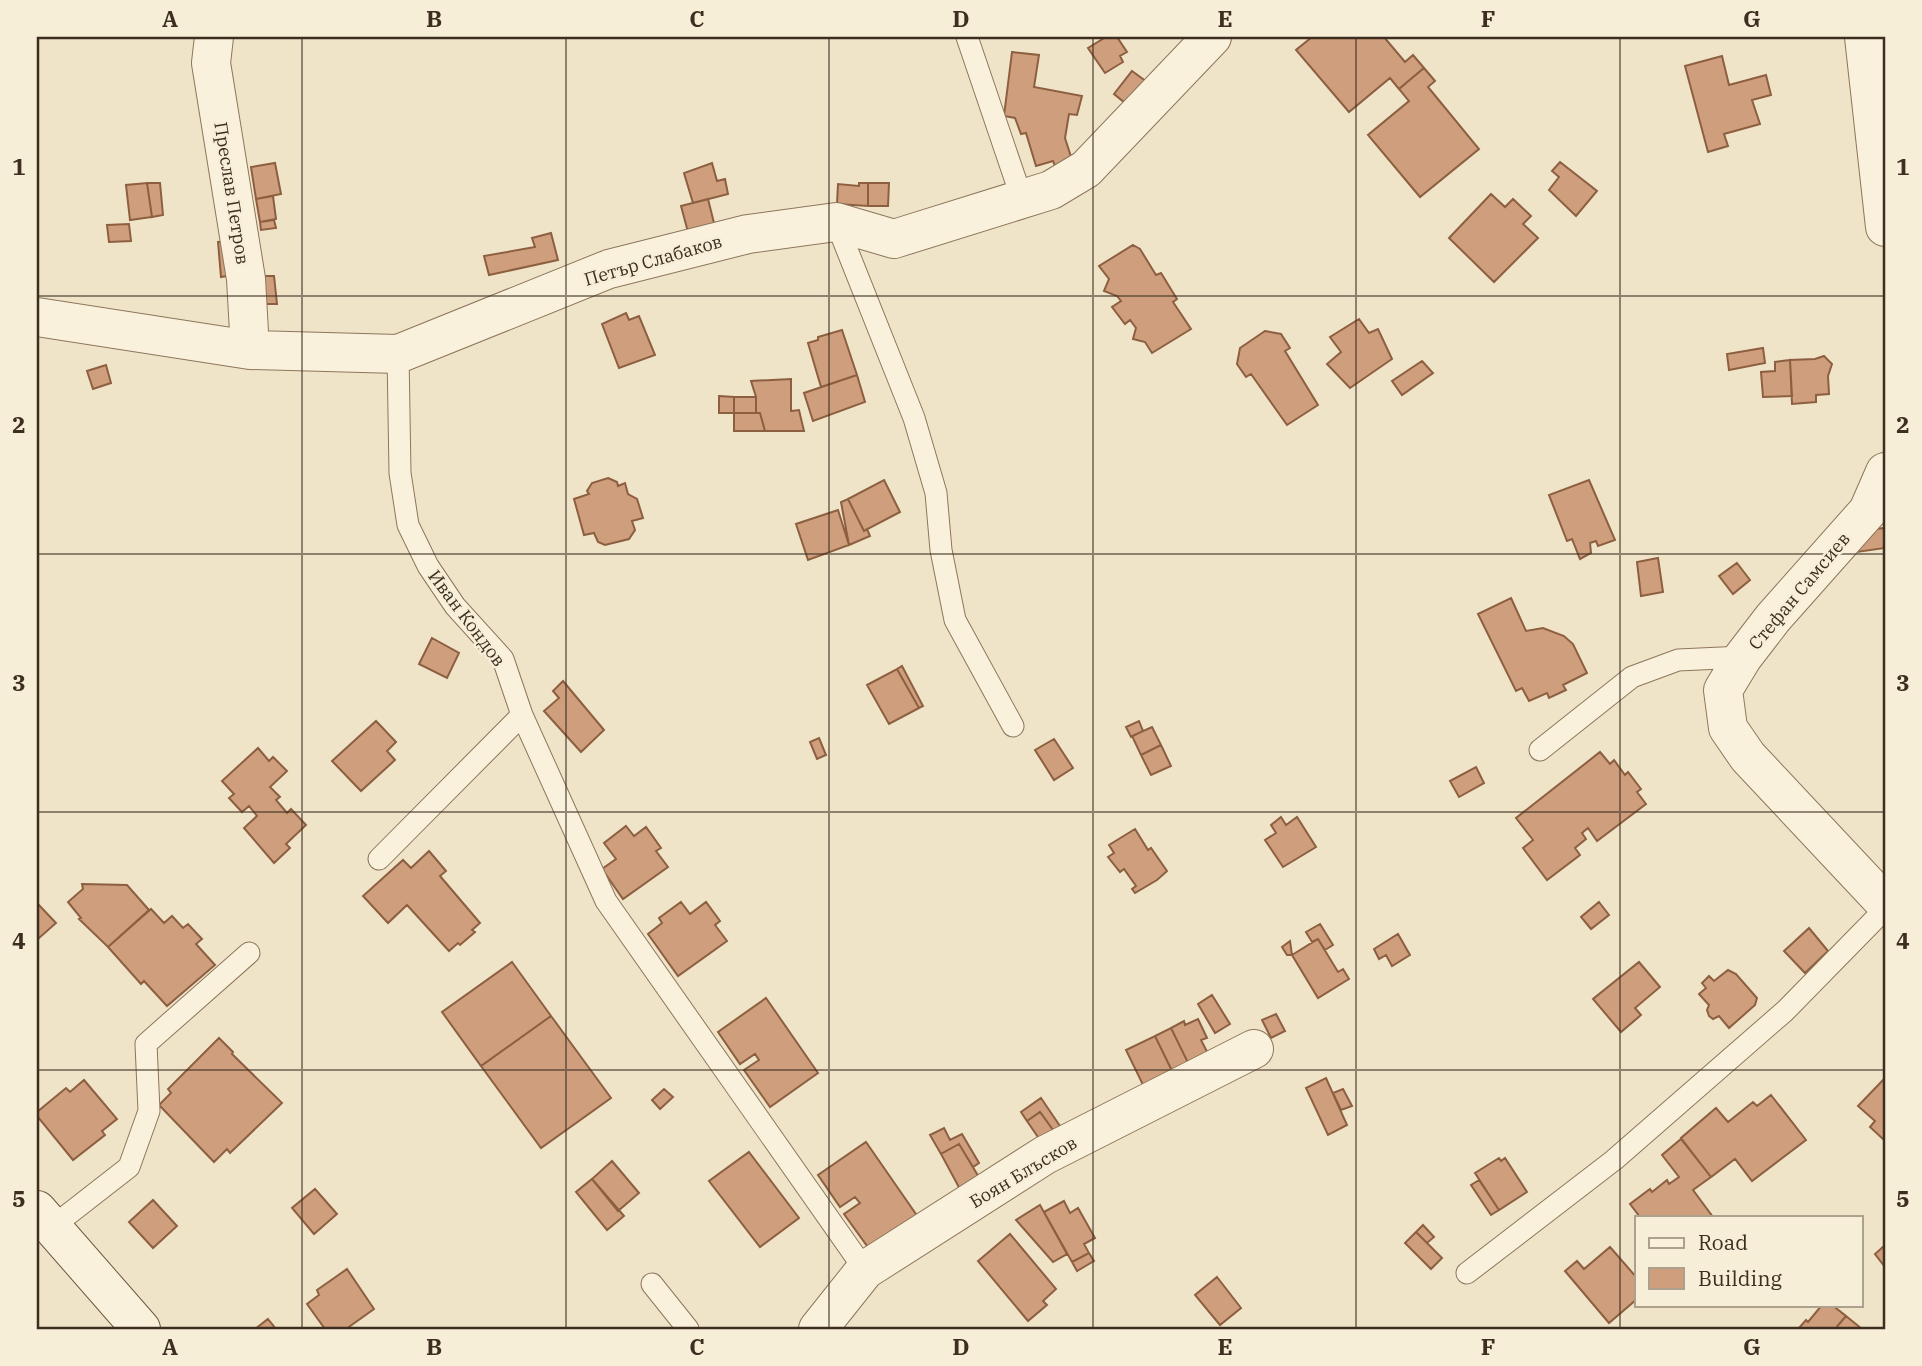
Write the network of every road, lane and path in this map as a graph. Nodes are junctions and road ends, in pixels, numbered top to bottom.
1 (214, 37) edge
2 (967, 37) edge
3 (1212, 37) edge
4 (1864, 37) edge
5 (1022, 200) junction
6 (836, 222) junction
7 (1885, 227) edge
8 (37, 317) edge
9 (250, 350) junction
10 (398, 354) junction
11 (1885, 472) edge
12 (1743, 657) junction
13 (522, 715) junction
14 (1013, 726) dead end
15 (1540, 750) dead end
16 (379, 859) dead end
17 (1885, 906) edge
18 (249, 953) dead end
19 (1254, 1049) dead end
20 (45, 1219) edge
21 (865, 1270) junction
22 (1467, 1273) dead end
23 (652, 1284) dead end
24 (141, 1329) edge
25 (688, 1329) edge
26 (818, 1329) edge

1 - 9 street, Преслав Петров
2 - 5 lane
3 - 5 street, Петър Слабаков
4 - 7 street
5 - 6 street, Петър Слабаков
6 - 10 street, Петър Слабаков
6 - 14 lane
8 - 9 street, Петър Слабаков
9 - 10 street, Петър Слабаков
10 - 13 lane, Иван Кондов
11 - 12 street, Стефан Самсиев
12 - 15 lane
12 - 17 street, Стефан Самсиев
13 - 16 lane
13 - 21 lane, Иван Кондов
17 - 22 lane
18 - 20 lane
19 - 21 street, Боян Блъсков
20 - 24 street
21 - 26 street, Боян Блъсков
23 - 25 lane

